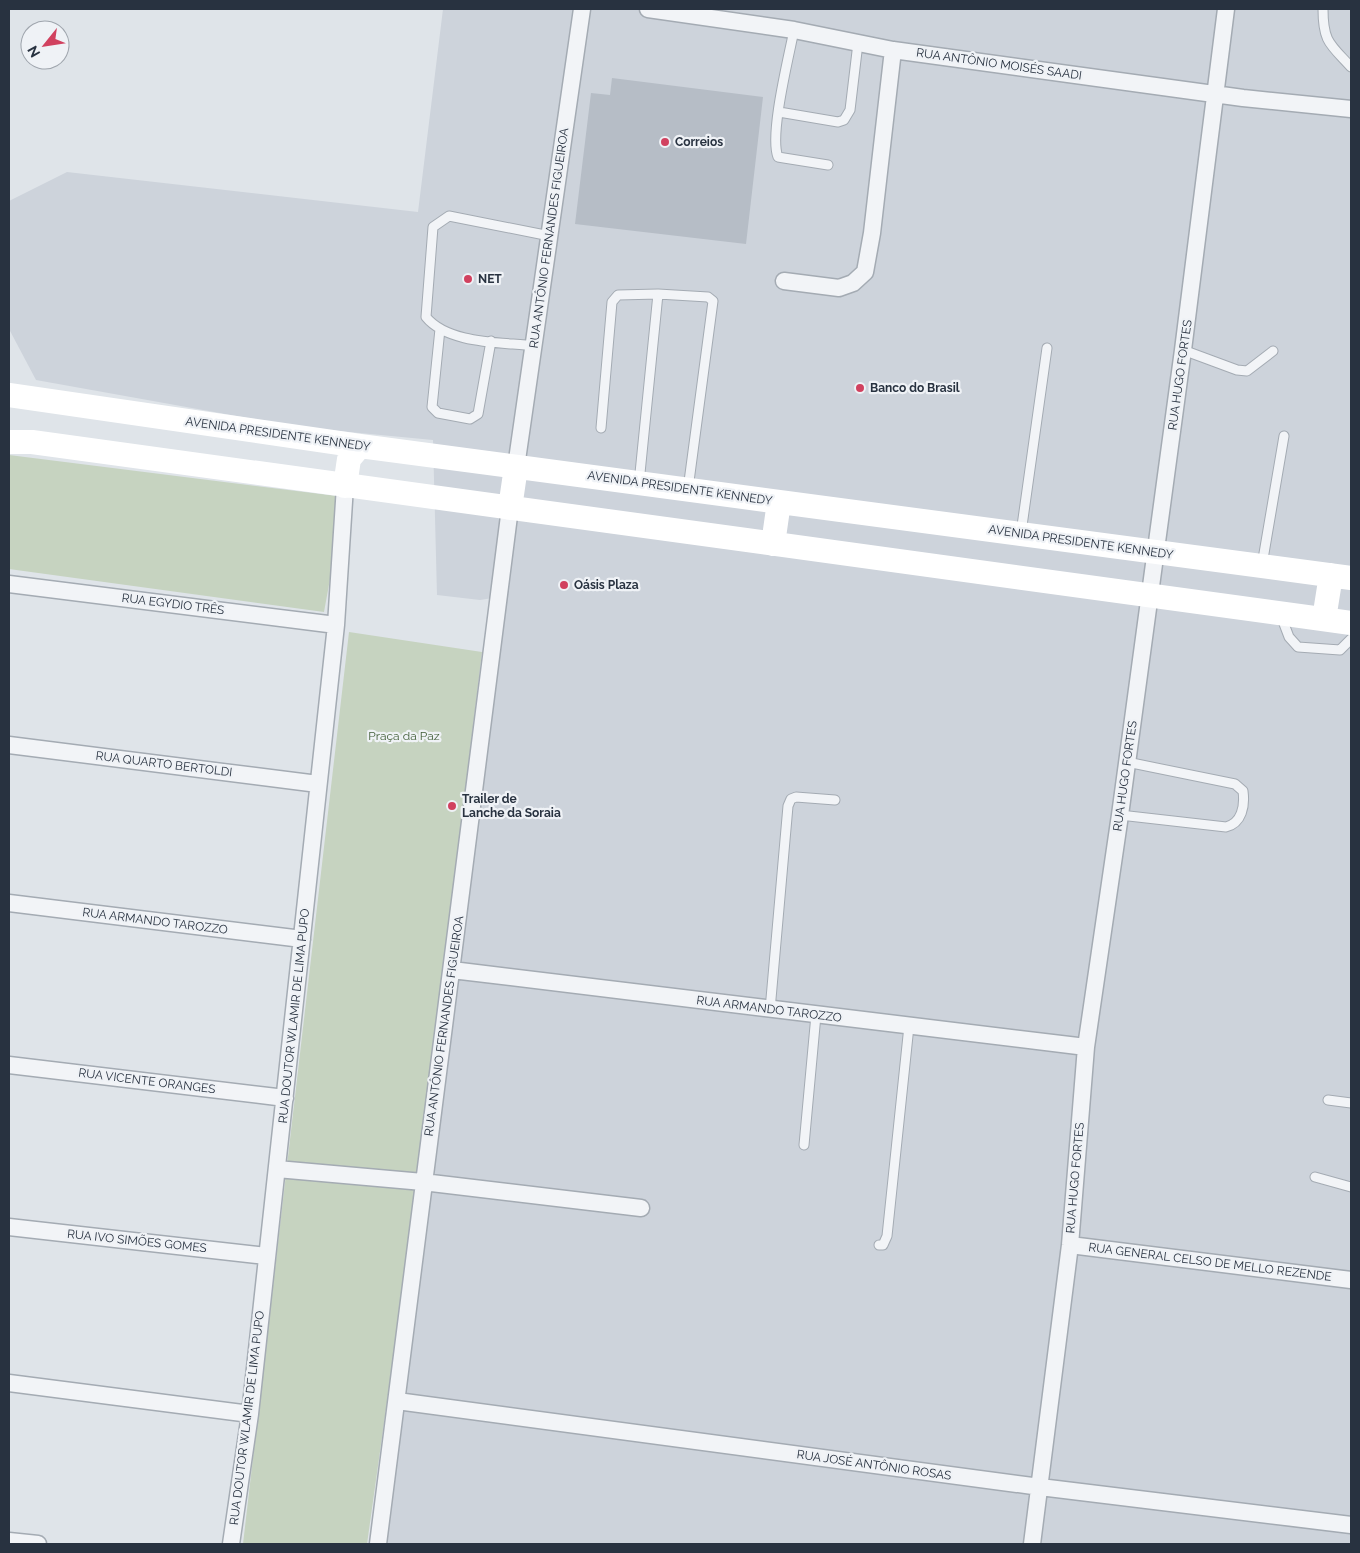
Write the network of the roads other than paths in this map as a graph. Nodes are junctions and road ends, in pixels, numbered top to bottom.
1 (582, 9) edge
2 (648, 9) edge
3 (1226, 9) edge
4 (1323, 9) edge
5 (794, 30) junction
6 (858, 43) junction
7 (893, 50) junction
8 (1351, 67) edge
9 (1216, 94) junction
10 (1351, 106) edge
11 (779, 112) junction
12 (828, 165) dead end
13 (550, 236) junction
14 (784, 281) dead end
15 (658, 294) junction
16 (440, 329) junction
17 (491, 341) junction
18 (534, 346) junction
19 (1047, 348) dead end
20 (1183, 350) junction
21 (1273, 351) dead end
22 (9, 395) edge
23 (601, 428) dead end
24 (1284, 436) dead end
25 (9, 442) edge
26 (360, 446) junction
27 (516, 467) junction
28 (639, 483) junction
29 (345, 486) junction
30 (688, 490) junction
31 (779, 502) junction
32 (510, 508) junction
33 (1021, 533) junction
34 (773, 544) junction
35 (1155, 553) junction
36 (1262, 565) junction
37 (1341, 577) edge
38 (9, 584) edge
39 (1150, 595) junction
40 (1280, 613) junction
41 (1324, 619) junction
42 (1351, 623) edge
43 (336, 624) junction
44 (1351, 639) edge
45 (9, 745) edge
46 (1127, 762) junction
47 (318, 784) junction
48 (835, 800) dead end
49 (1120, 815) junction
50 (9, 903) edge
51 (302, 939) junction
52 (452, 970) junction
53 (770, 1010) junction
54 (816, 1015) junction
55 (909, 1026) junction
56 (1086, 1048) junction
57 (9, 1065) edge
58 (285, 1098) junction
59 (1328, 1100) dead end
60 (1351, 1103) edge
61 (804, 1145) dead end
62 (277, 1169) junction
63 (1315, 1176) dead end
64 (423, 1182) junction
65 (1351, 1187) edge
66 (641, 1208) dead end
67 (9, 1227) edge
68 (879, 1245) dead end
69 (1070, 1245) junction
70 (266, 1256) junction
71 (1351, 1280) edge
72 (9, 1383) edge
73 (397, 1401) junction
74 (250, 1414) junction
75 (1040, 1487) junction
76 (1351, 1524) edge
77 (9, 1541) edge
78 (38, 1544) edge
79 (231, 1544) edge
80 (378, 1544) edge
81 (1032, 1544) edge

1 - 13 street, RUA ANTÔNIO FERNANDES FIGUEIROA
2 - 5 street, RUA ANTÔNIO MOISÉS SAADI
3 - 9 street, RUA HUGO FORTES
4 - 8 lane
5 - 6 street, RUA ANTÔNIO MOISÉS SAADI
5 - 11 lane
6 - 7 street, RUA ANTÔNIO MOISÉS SAADI
6 - 11 lane
7 - 9 street, RUA ANTÔNIO MOISÉS SAADI
7 - 14 street
9 - 10 street, RUA ANTÔNIO MOISÉS SAADI
9 - 20 street, RUA HUGO FORTES
11 - 12 lane
13 - 16 lane
13 - 18 street, RUA ANTÔNIO FERNANDES FIGUEIROA
15 - 23 lane
15 - 28 lane
15 - 30 lane
16 - 17 lane
16 - 17 lane
17 - 18 lane
18 - 27 street, RUA ANTÔNIO FERNANDES FIGUEIROA
19 - 33 lane
20 - 21 lane
20 - 35 street, RUA HUGO FORTES
22 - 26 main road, AVENIDA PRESIDENTE KENNEDY
24 - 36 lane
25 - 29 main road
26 - 27 main road, AVENIDA PRESIDENTE KENNEDY
26 - 29 main road
27 - 28 main road, AVENIDA PRESIDENTE KENNEDY
27 - 32 main road
28 - 30 main road, AVENIDA PRESIDENTE KENNEDY
29 - 32 main road
29 - 43 street, RUA DOUTOR WLAMIR DE LIMA PUPO
30 - 31 main road, AVENIDA PRESIDENTE KENNEDY
31 - 33 main road, AVENIDA PRESIDENTE KENNEDY
31 - 34 main road
32 - 34 main road
32 - 52 street, RUA ANTÔNIO FERNANDES FIGUEIROA
33 - 35 main road, AVENIDA PRESIDENTE KENNEDY
34 - 39 main road
35 - 36 main road, AVENIDA PRESIDENTE KENNEDY
35 - 39 street, RUA HUGO FORTES
36 - 37 main road, AVENIDA PRESIDENTE KENNEDY
37 - 41 main road
38 - 43 street, RUA EGYDIO TRÊS
39 - 40 main road
39 - 46 street, RUA HUGO FORTES
40 - 41 main road
40 - 44 lane
41 - 42 main road
43 - 47 street, RUA DOUTOR WLAMIR DE LIMA PUPO
45 - 47 street, RUA QUARTO BERTOLDI
46 - 49 street, RUA HUGO FORTES
46 - 49 lane
47 - 51 street, RUA DOUTOR WLAMIR DE LIMA PUPO
48 - 53 lane
49 - 56 street, RUA HUGO FORTES
50 - 51 street, RUA ARMANDO TAROZZO
51 - 58 street, RUA DOUTOR WLAMIR DE LIMA PUPO
52 - 53 street, RUA ARMANDO TAROZZO
52 - 64 street, RUA ANTÔNIO FERNANDES FIGUEIROA
53 - 54 street, RUA ARMANDO TAROZZO
54 - 55 street, RUA ARMANDO TAROZZO
54 - 61 lane
55 - 56 street, RUA ARMANDO TAROZZO
55 - 68 lane
56 - 69 street, RUA HUGO FORTES
57 - 58 street, RUA VICENTE ORANGES
58 - 62 street, RUA DOUTOR WLAMIR DE LIMA PUPO
59 - 60 lane
62 - 64 street
62 - 70 street, RUA DOUTOR WLAMIR DE LIMA PUPO
63 - 65 lane
64 - 66 street
64 - 73 street, RUA ANTÔNIO FERNANDES FIGUEIROA
67 - 70 street, RUA IVO SIMÕES GOMES
69 - 71 street, RUA GENERAL CELSO DE MELLO REZENDE
69 - 75 street, RUA HUGO FORTES
70 - 74 street, RUA DOUTOR WLAMIR DE LIMA PUPO
72 - 74 street
73 - 75 street, RUA JOSÉ ANTÔNIO ROSAS
73 - 80 street, RUA ANTÔNIO FERNANDES FIGUEIROA
74 - 79 street, RUA DOUTOR WLAMIR DE LIMA PUPO
75 - 76 street, RUA JOSÉ ANTÔNIO ROSAS
75 - 81 street, RUA HUGO FORTES
77 - 78 street

